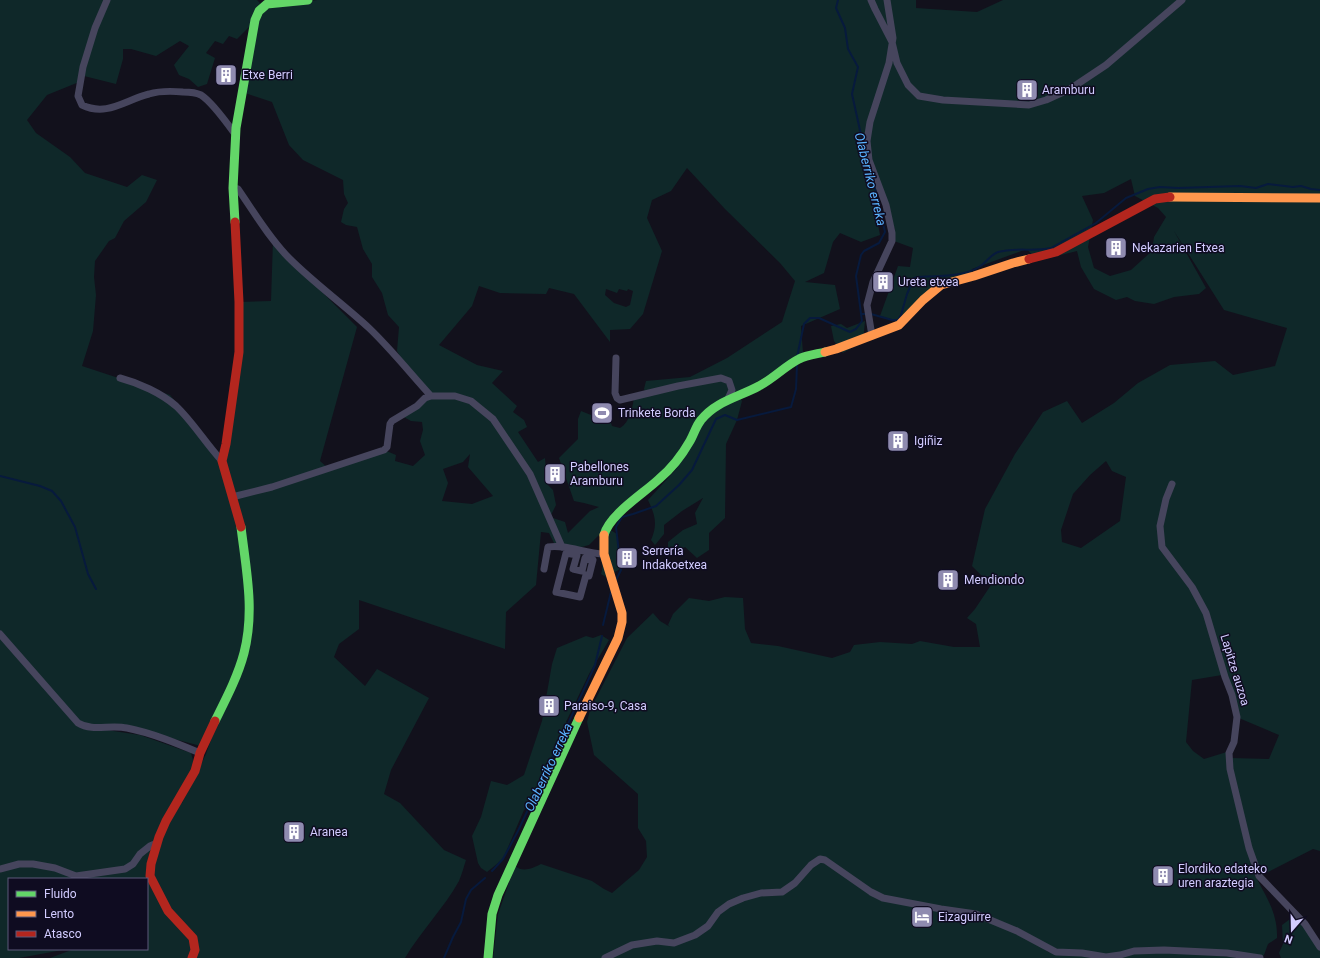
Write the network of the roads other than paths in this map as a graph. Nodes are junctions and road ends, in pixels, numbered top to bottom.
1 (107, 0) edge
2 (308, 0) edge
3 (872, 0) edge
4 (887, 0) edge
5 (1182, 0) edge
6 (892, 42) junction
7 (235, 134) junction
8 (233, 188) junction
9 (1320, 198) edge
10 (872, 336) junction
11 (616, 358) dead end
12 (120, 378) dead end
13 (431, 396) junction
14 (727, 401) junction
15 (222, 461) junction
16 (1172, 484) dead end
17 (232, 497) junction
18 (562, 546) junction
19 (604, 554) junction
20 (544, 569) dead end
21 (556, 592) joint
22 (0, 634) edge
23 (200, 753) junction
24 (156, 843) junction
25 (0, 869) edge
26 (1320, 947) edge
27 (192, 958) edge
28 (488, 958) edge
29 (605, 958) edge
30 (1260, 958) edge

1 - 7 street
2 - 7 street
3 - 6 street
4 - 6 street
5 - 6 street
6 - 10 street
7 - 8 street
8 - 13 street
8 - 15 street
9 - 10 street
10 - 14 street
11 - 14 street
12 - 15 street
13 - 17 street
13 - 18 street
14 - 19 street
15 - 17 street
16 - 26 street, Lapitze auzoa
17 - 23 street
18 - 19 street
18 - 20 street
19 - 28 street
21 - 21 street
22 - 23 street
23 - 24 street
24 - 25 street
24 - 27 street
29 - 30 street

